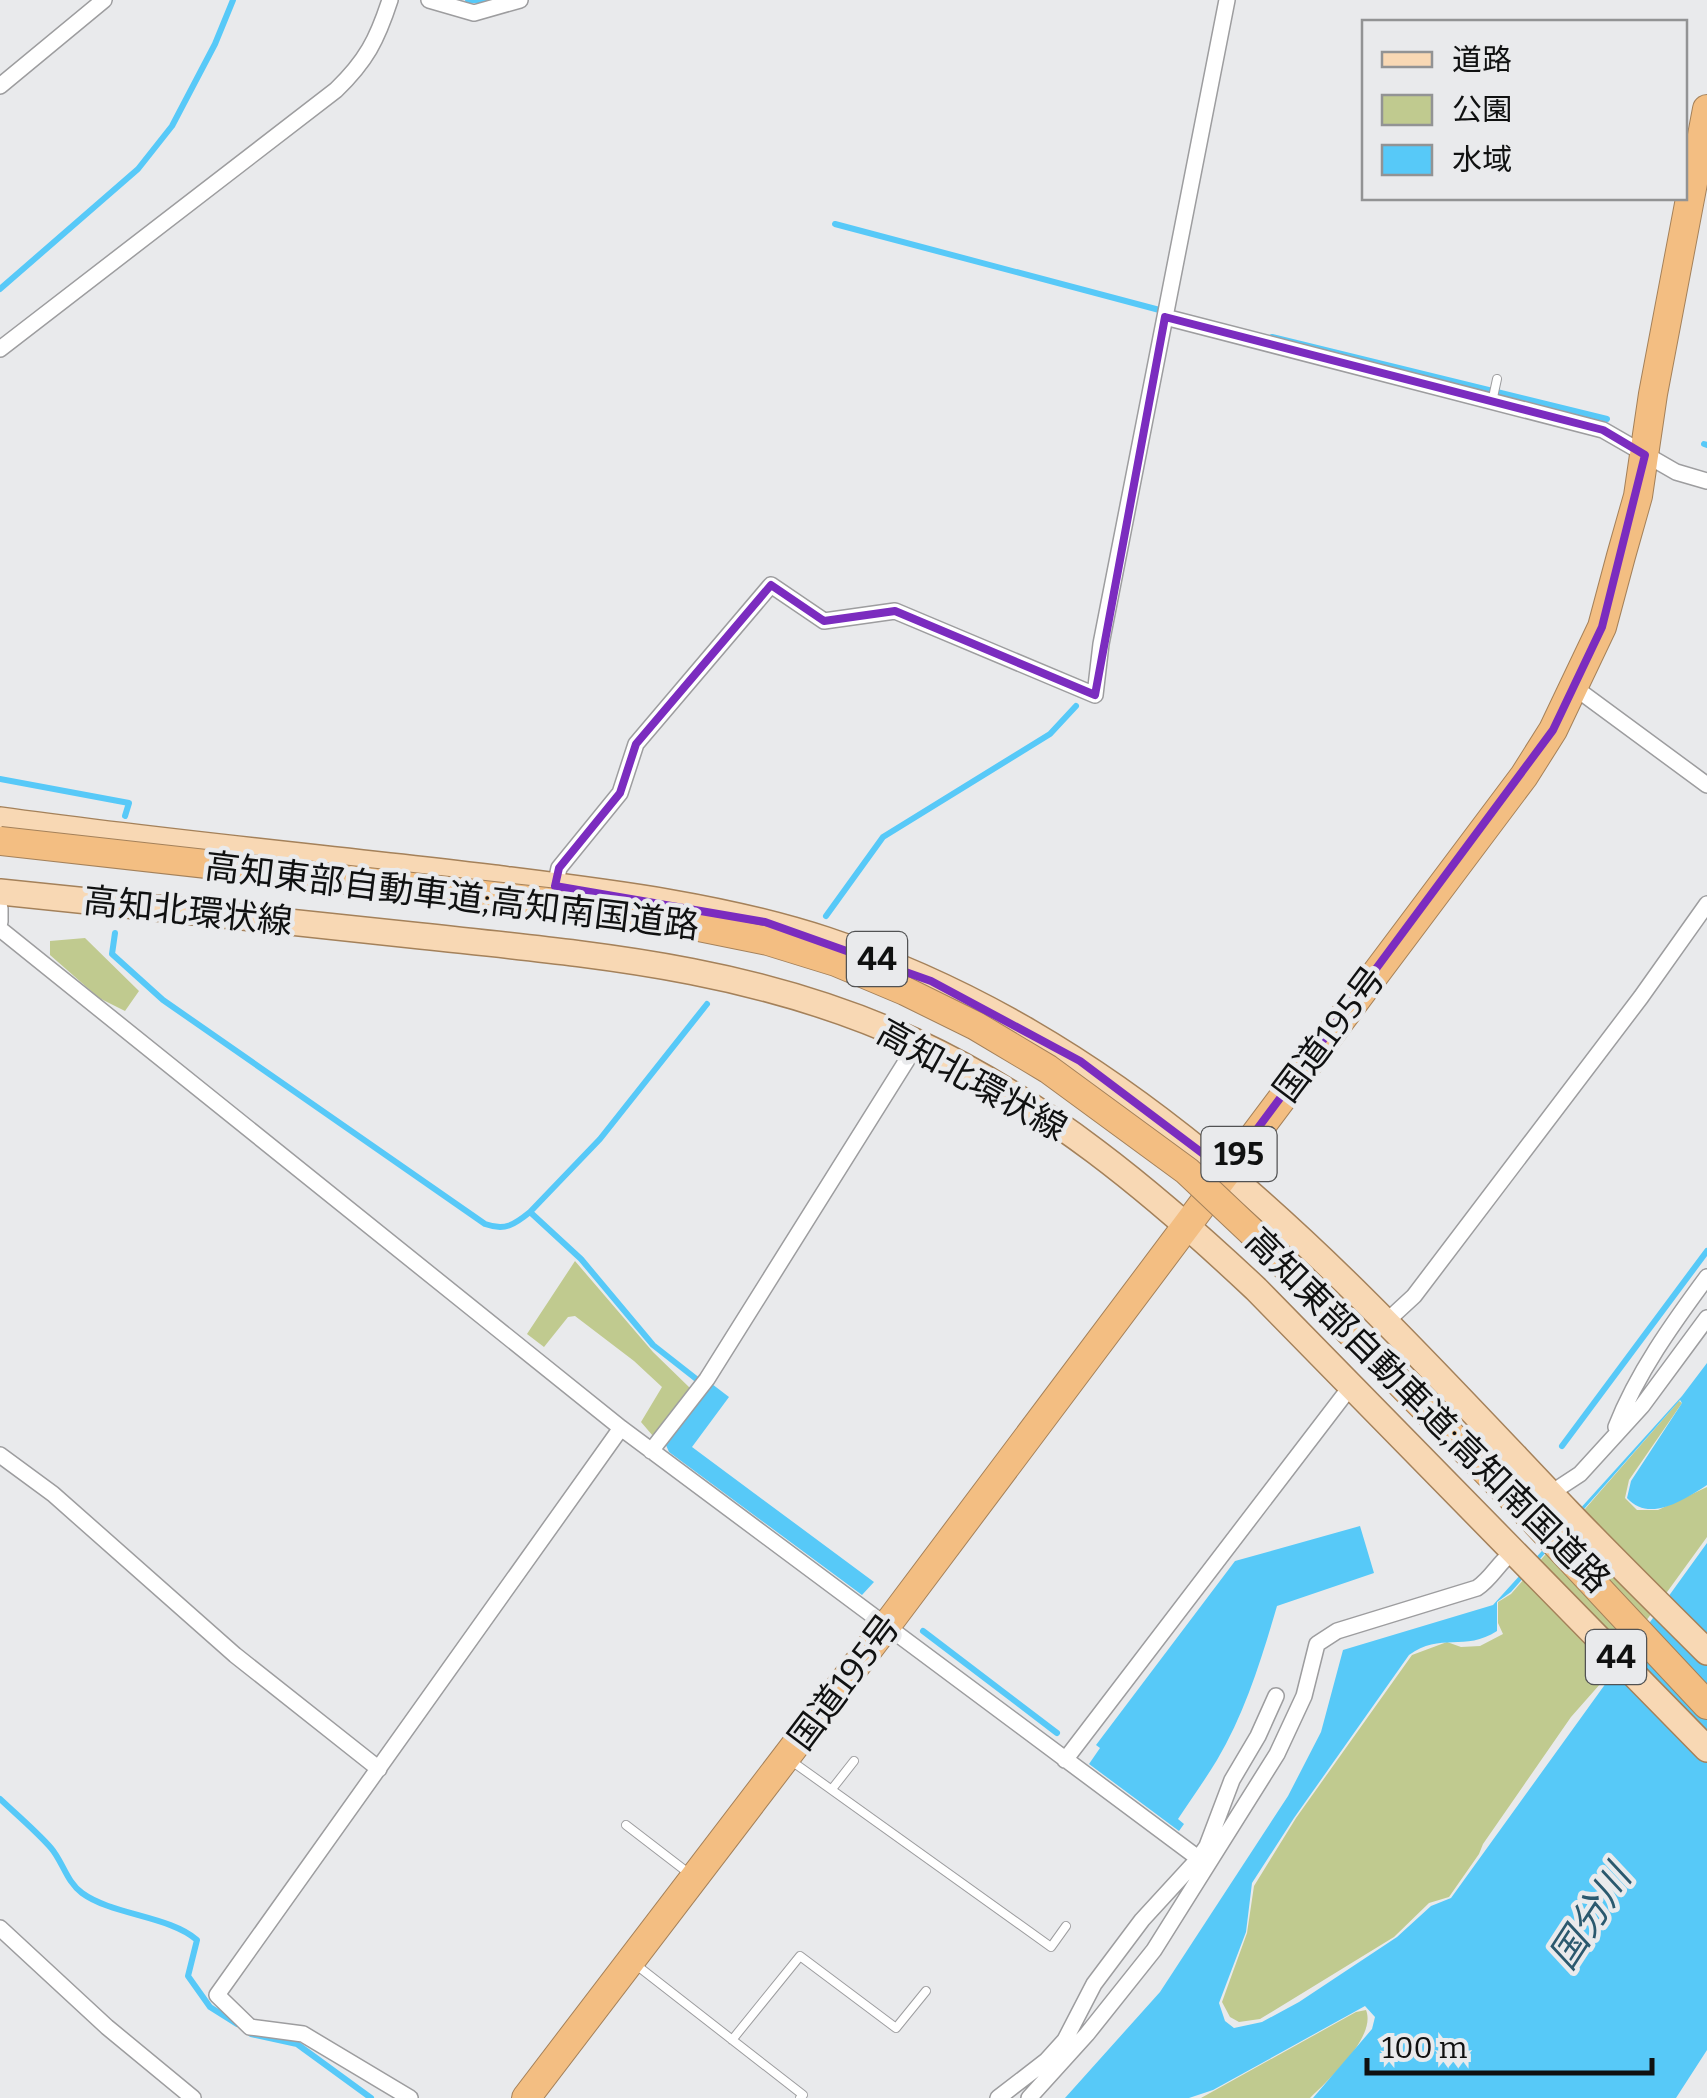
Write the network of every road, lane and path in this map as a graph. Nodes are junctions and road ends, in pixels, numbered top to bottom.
1 (104, 0) edge
2 (390, 0) edge
3 (429, 0) edge
4 (520, 0) edge
5 (1226, 0) edge
6 (0, 86) edge
7 (1707, 109) edge
8 (1690, 170) edge
9 (1685, 200) edge
10 (1165, 318) junction
11 (0, 349) edge
12 (1497, 379) dead end
13 (1492, 402) junction
14 (1645, 456) junction
15 (1707, 482) edge
16 (1574, 688) junction
17 (1707, 786) edge
18 (0, 820) edge
19 (0, 841) edge
20 (556, 886) junction
21 (0, 892) edge
22 (1707, 904) edge
23 (0, 908) edge
24 (0, 922) edge
25 (0, 930) edge
26 (914, 1041) junction
27 (1226, 1171) junction
28 (1186, 1224) junction
29 (1707, 1277) edge
30 (1707, 1318) edge
31 (1388, 1320) junction
32 (1351, 1386) junction
33 (621, 1428) junction
34 (1612, 1435) junction
35 (651, 1451) junction
36 (0, 1455) edge
37 (1558, 1501) junction
38 (1531, 1516) junction
39 (1512, 1552) junction
40 (887, 1626) junction
41 (1707, 1652) edge
42 (1707, 1691) edge
43 (1276, 1696) dead end
44 (1707, 1706) edge
45 (1707, 1749) edge
46 (786, 1757) junction
47 (1064, 1760) junction
48 (854, 1761) dead end
49 (379, 1769) junction
50 (832, 1790) junction
51 (626, 1825) dead end
52 (1202, 1861) junction
53 (695, 1878) junction
54 (1066, 1926) dead end
55 (0, 1928) edge
56 (632, 1961) junction
57 (926, 1991) dead end
58 (732, 2040) junction
59 (1057, 2058) junction
60 (530, 2095) edge
61 (193, 2098) edge
62 (410, 2098) edge
63 (800, 2098) edge
64 (998, 2098) edge
65 (1029, 2098) edge

1 - 6 street
2 - 11 street
3 - 4 street
5 - 10 street
7 - 8 highway, 国道195号 / 195
9 - 14 highway, 国道195号 / 195
10 - 13 street
10 - 20 street
12 - 13 lane
13 - 14 street
14 - 15 street
14 - 16 highway, 国道195号 / 195
16 - 17 street
16 - 27 highway, 国道195号 / 195
18 - 20 main road, 高知北環状線 / 44
19 - 38 highway, 高知東部自動車道;高知南国道路, bridge
20 - 27 main road, 高知北環状線 / 44
21 - 26 main road, 高知北環状線 / 44
22 - 31 street
23 - 24 street
25 - 33 street
26 - 28 main road, 高知北環状線 / 44
26 - 35 street
27 - 28 highway, 国道195号 / 195
27 - 31 main road, 高知北環状線 / 44
28 - 32 main road, 高知北環状線 / 44
28 - 40 highway, 国道195号 / 195
29 - 34 street
30 - 34 street
31 - 37 main road, 高知北環状線 / 44
32 - 39 main road, 高知北環状線 / 44
32 - 47 street
33 - 35 street
33 - 49 street
34 - 37 street
35 - 40 street
36 - 49 street
37 - 41 main road, 高知北環状線 / 44
38 - 42 highway, 高知東部自動車道;高知南国道路
38 - 44 highway
39 - 45 main road, 高知北環状線 / 44
39 - 52 street
40 - 46 highway, 国道195号 / 195
40 - 47 street
43 - 52 street
46 - 50 lane
46 - 53 highway, 国道195号 / 195
47 - 52 street
48 - 50 lane
49 - 62 street
50 - 54 lane
51 - 53 lane
52 - 59 street
52 - 59 street
53 - 56 highway, 国道195号 / 195
55 - 61 street
56 - 58 lane
56 - 60 highway, 国道195号 / 195
57 - 58 lane
58 - 63 lane
59 - 64 street
59 - 65 street

